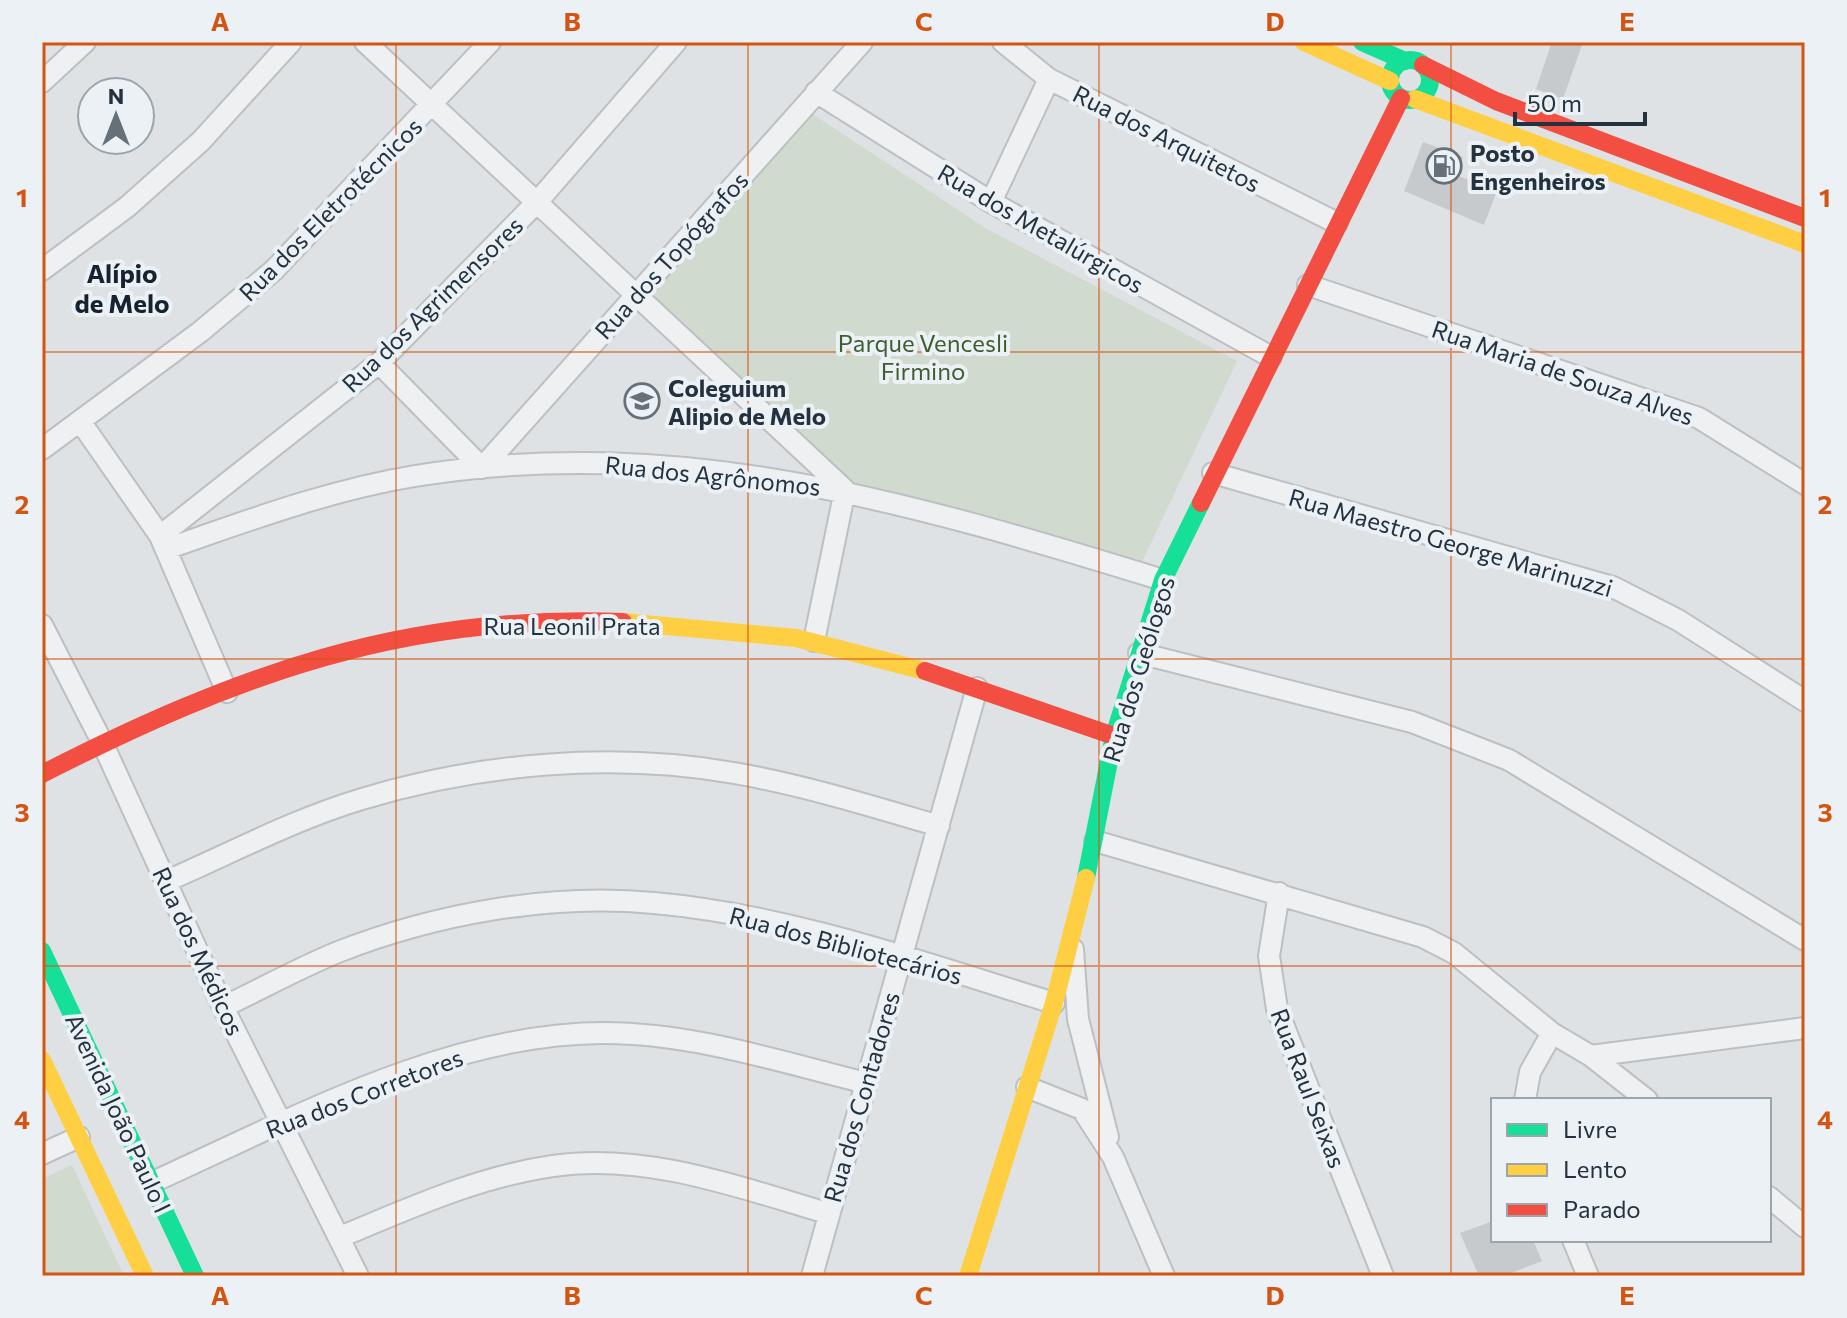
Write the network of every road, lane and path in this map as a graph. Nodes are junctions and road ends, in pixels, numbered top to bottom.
1 (85, 42) edge
2 (291, 42) edge
3 (365, 42) edge
4 (490, 42) edge
5 (676, 42) edge
6 (862, 42) edge
7 (1003, 42) edge
8 (1304, 42) edge
9 (1368, 43) edge
10 (1412, 57) edge
11 (1049, 79) junction
12 (1390, 81) junction
13 (42, 82) edge
14 (816, 92) junction
15 (1408, 98) junction
16 (434, 105) junction
17 (1530, 114) junction
18 (1521, 140) junction
19 (538, 201) junction
20 (991, 202) junction
21 (1805, 218) edge
22 (1337, 223) junction
23 (1805, 244) edge
24 (42, 270) edge
25 (1308, 285) junction
26 (637, 293) junction
27 (1271, 357) junction
28 (379, 363) junction
29 (80, 421) junction
30 (42, 449) edge
31 (482, 468) junction
32 (1213, 473) junction
33 (1805, 484) edge
34 (845, 490) junction
35 (163, 543) junction
36 (1163, 580) junction
37 (42, 625) edge
38 (814, 641) junction
39 (1139, 653) junction
40 (977, 688) junction
41 (227, 692) junction
42 (1805, 701) edge
43 (1114, 736) junction
44 (102, 742) junction
45 (42, 774) edge
46 (939, 826) junction
47 (1095, 841) junction
48 (167, 881) junction
49 (1279, 893) junction
50 (1071, 926) junction
51 (1805, 940) edge
52 (42, 951) edge
53 (902, 957) junction
54 (1054, 1003) junction
55 (223, 1007) junction
56 (1805, 1028) edge
57 (1552, 1033) junction
58 (1591, 1056) junction
59 (42, 1060) edge
60 (866, 1083) junction
61 (1027, 1087) junction
62 (1525, 1098) edge
63 (1644, 1098) edge
64 (281, 1124) junction
65 (79, 1137) junction
66 (42, 1154) edge
67 (1113, 1157) junction
68 (153, 1182) junction
69 (1771, 1199) edge
70 (827, 1213) junction
71 (1805, 1227) edge
72 (340, 1237) junction
73 (1574, 1242) edge
74 (145, 1276) edge
75 (195, 1276) edge
76 (358, 1276) edge
77 (812, 1276) edge
78 (968, 1276) edge
79 (1164, 1276) edge
80 (1383, 1276) edge
81 (1588, 1276) edge

1 - 13 street
2 - 24 street
3 - 16 street
4 - 16 street, Rua dos Eletrotécnicos
5 - 19 street, Rua dos Agrimensores
6 - 14 street, Rua dos Topógrafos
7 - 11 street, Rua dos Arquitetos
8 - 12 street
9 - 10 street
10 - 12 street
10 - 15 street
10 - 17 street
11 - 20 street
11 - 22 street, Rua dos Arquitetos
12 - 15 street
14 - 20 street, Rua dos Metalúrgicos
14 - 26 street, Rua dos Topógrafos
15 - 18 street
15 - 22 street, Rua dos Geólogos
16 - 19 street
16 - 29 street, Rua dos Eletrotécnicos
17 - 18 street
17 - 21 street
18 - 23 street
19 - 26 street
19 - 28 street, Rua dos Agrimensores
20 - 27 street, Rua dos Metalúrgicos
22 - 25 street, Rua dos Geólogos
25 - 27 street, Rua dos Geólogos
25 - 33 street, Rua Maria de Souza Alves
26 - 31 street, Rua dos Topógrafos
26 - 34 street
27 - 32 street, Rua dos Geólogos
28 - 31 street
28 - 35 street, Rua dos Agrimensores
29 - 30 street, Rua dos Eletrotécnicos
29 - 35 street
31 - 34 street, Rua dos Agrônomos
31 - 35 street, Rua dos Agrônomos
32 - 36 street, Rua dos Geólogos
32 - 42 street, Rua Maestro George Marinuzzi
34 - 36 street, Rua dos Agrônomos
34 - 38 street
35 - 41 street
36 - 39 street, Rua dos Geólogos
37 - 44 street, Rua dos Médicos
38 - 40 street, Rua Leonil Prata
38 - 41 street, Rua Leonil Prata
39 - 43 street, Rua dos Geólogos
39 - 51 street
40 - 43 street, Rua Leonil Prata
40 - 46 street, Rua dos Contadores
41 - 44 street, Rua Leonil Prata
43 - 47 street, Rua dos Geólogos
44 - 45 street, Rua Leonil Prata
44 - 48 street, Rua dos Médicos
46 - 48 street
46 - 53 street, Rua dos Contadores
47 - 49 street
47 - 50 street, Rua dos Geólogos
48 - 55 street, Rua dos Médicos
49 - 57 street
49 - 80 street, Rua Raul Seixas
50 - 54 street, Rua dos Geólogos
50 - 67 street
52 - 68 street, Avenida João Paulo I
53 - 54 street, Rua dos Bibliotecários
53 - 55 street, Rua dos Bibliotecários
53 - 60 street, Rua dos Contadores
54 - 61 street, Rua dos Geólogos
55 - 64 street, Rua dos Médicos
56 - 58 street
57 - 58 street
57 - 62 street
58 - 63 street
59 - 65 street, Avenida João Paulo I
60 - 64 street, Rua dos Corretores
60 - 70 street, Rua dos Contadores
61 - 67 street
61 - 78 street, Rua dos Geólogos
64 - 68 street, Rua dos Corretores
64 - 72 street, Rua dos Médicos
65 - 66 street
65 - 74 street, Avenida João Paulo I
67 - 79 street
68 - 75 street, Avenida João Paulo I
69 - 71 street
70 - 72 street
70 - 77 street, Rua dos Contadores
72 - 76 street, Rua dos Médicos
73 - 81 street

